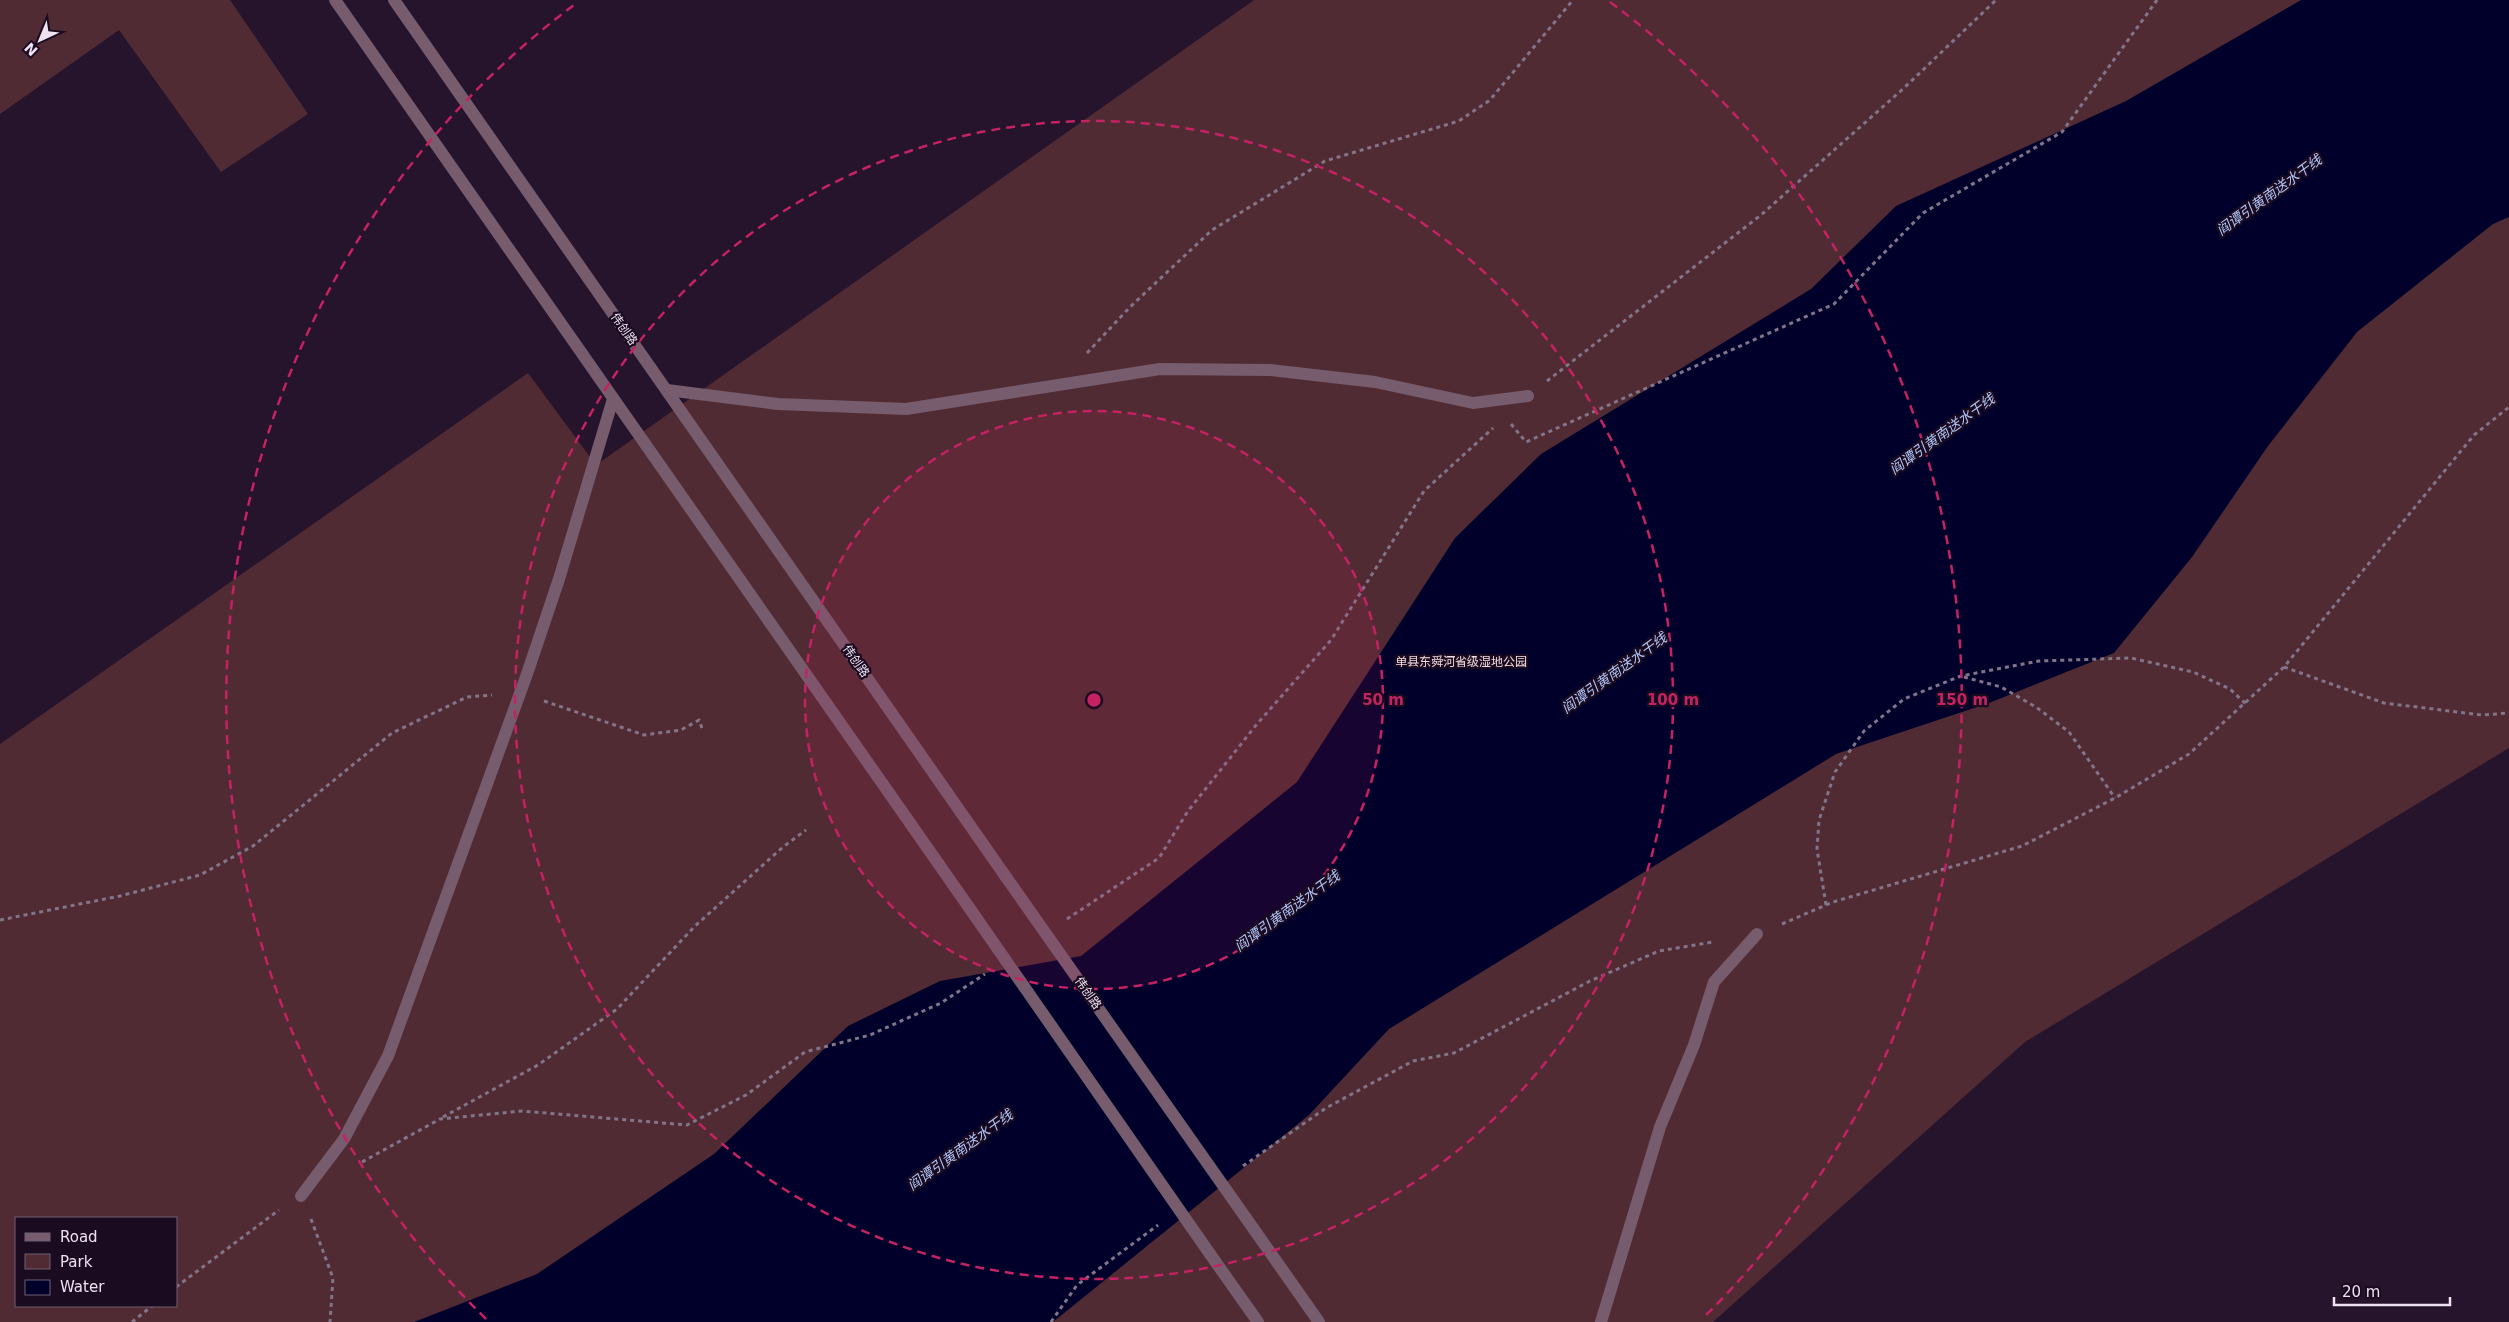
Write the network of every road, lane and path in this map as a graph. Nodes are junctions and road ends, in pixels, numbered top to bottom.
1 (335, 0) edge
2 (394, 0) edge
3 (1573, 0) edge
4 (1996, 0) edge
5 (2157, 0) edge
6 (1058, 384) junction
7 (667, 390) junction
8 (1528, 396) joint
9 (613, 399) junction
10 (2509, 407) edge
11 (1505, 417) dead end
12 (2284, 666) junction
13 (1961, 676) junction
14 (521, 692) junction
15 (2246, 704) junction
16 (2509, 713) edge
17 (702, 728) dead end
18 (2115, 798) junction
19 (806, 830) dead end
20 (1826, 905) junction
21 (0, 920) edge
22 (1757, 934) junction
23 (440, 1119) dead end
24 (1238, 1169) dead end
25 (302, 1196) junction
26 (1159, 1224) dead end
27 (178, 1285) edge
28 (151, 1307) edge
29 (132, 1322) edge
30 (330, 1322) edge
31 (1051, 1322) edge
32 (1258, 1322) edge
33 (1319, 1322) edge
34 (1601, 1322) edge

1 - 9 street
2 - 7 street, 伟创路
3 - 6 path
4 - 8 path
5 - 11 path
6 - 7 street
6 - 8 street
7 - 33 street, 伟创路, bridge
9 - 14 street
9 - 32 street, bridge
10 - 12 path
12 - 15 path
12 - 16 path
13 - 15 path
13 - 18 path
13 - 20 path
14 - 17 path
14 - 21 path
14 - 25 street
15 - 18 path
18 - 20 path
19 - 23 path
20 - 22 path
22 - 24 path
22 - 34 street
25 - 27 path
25 - 30 path
26 - 31 path
28 - 29 path

